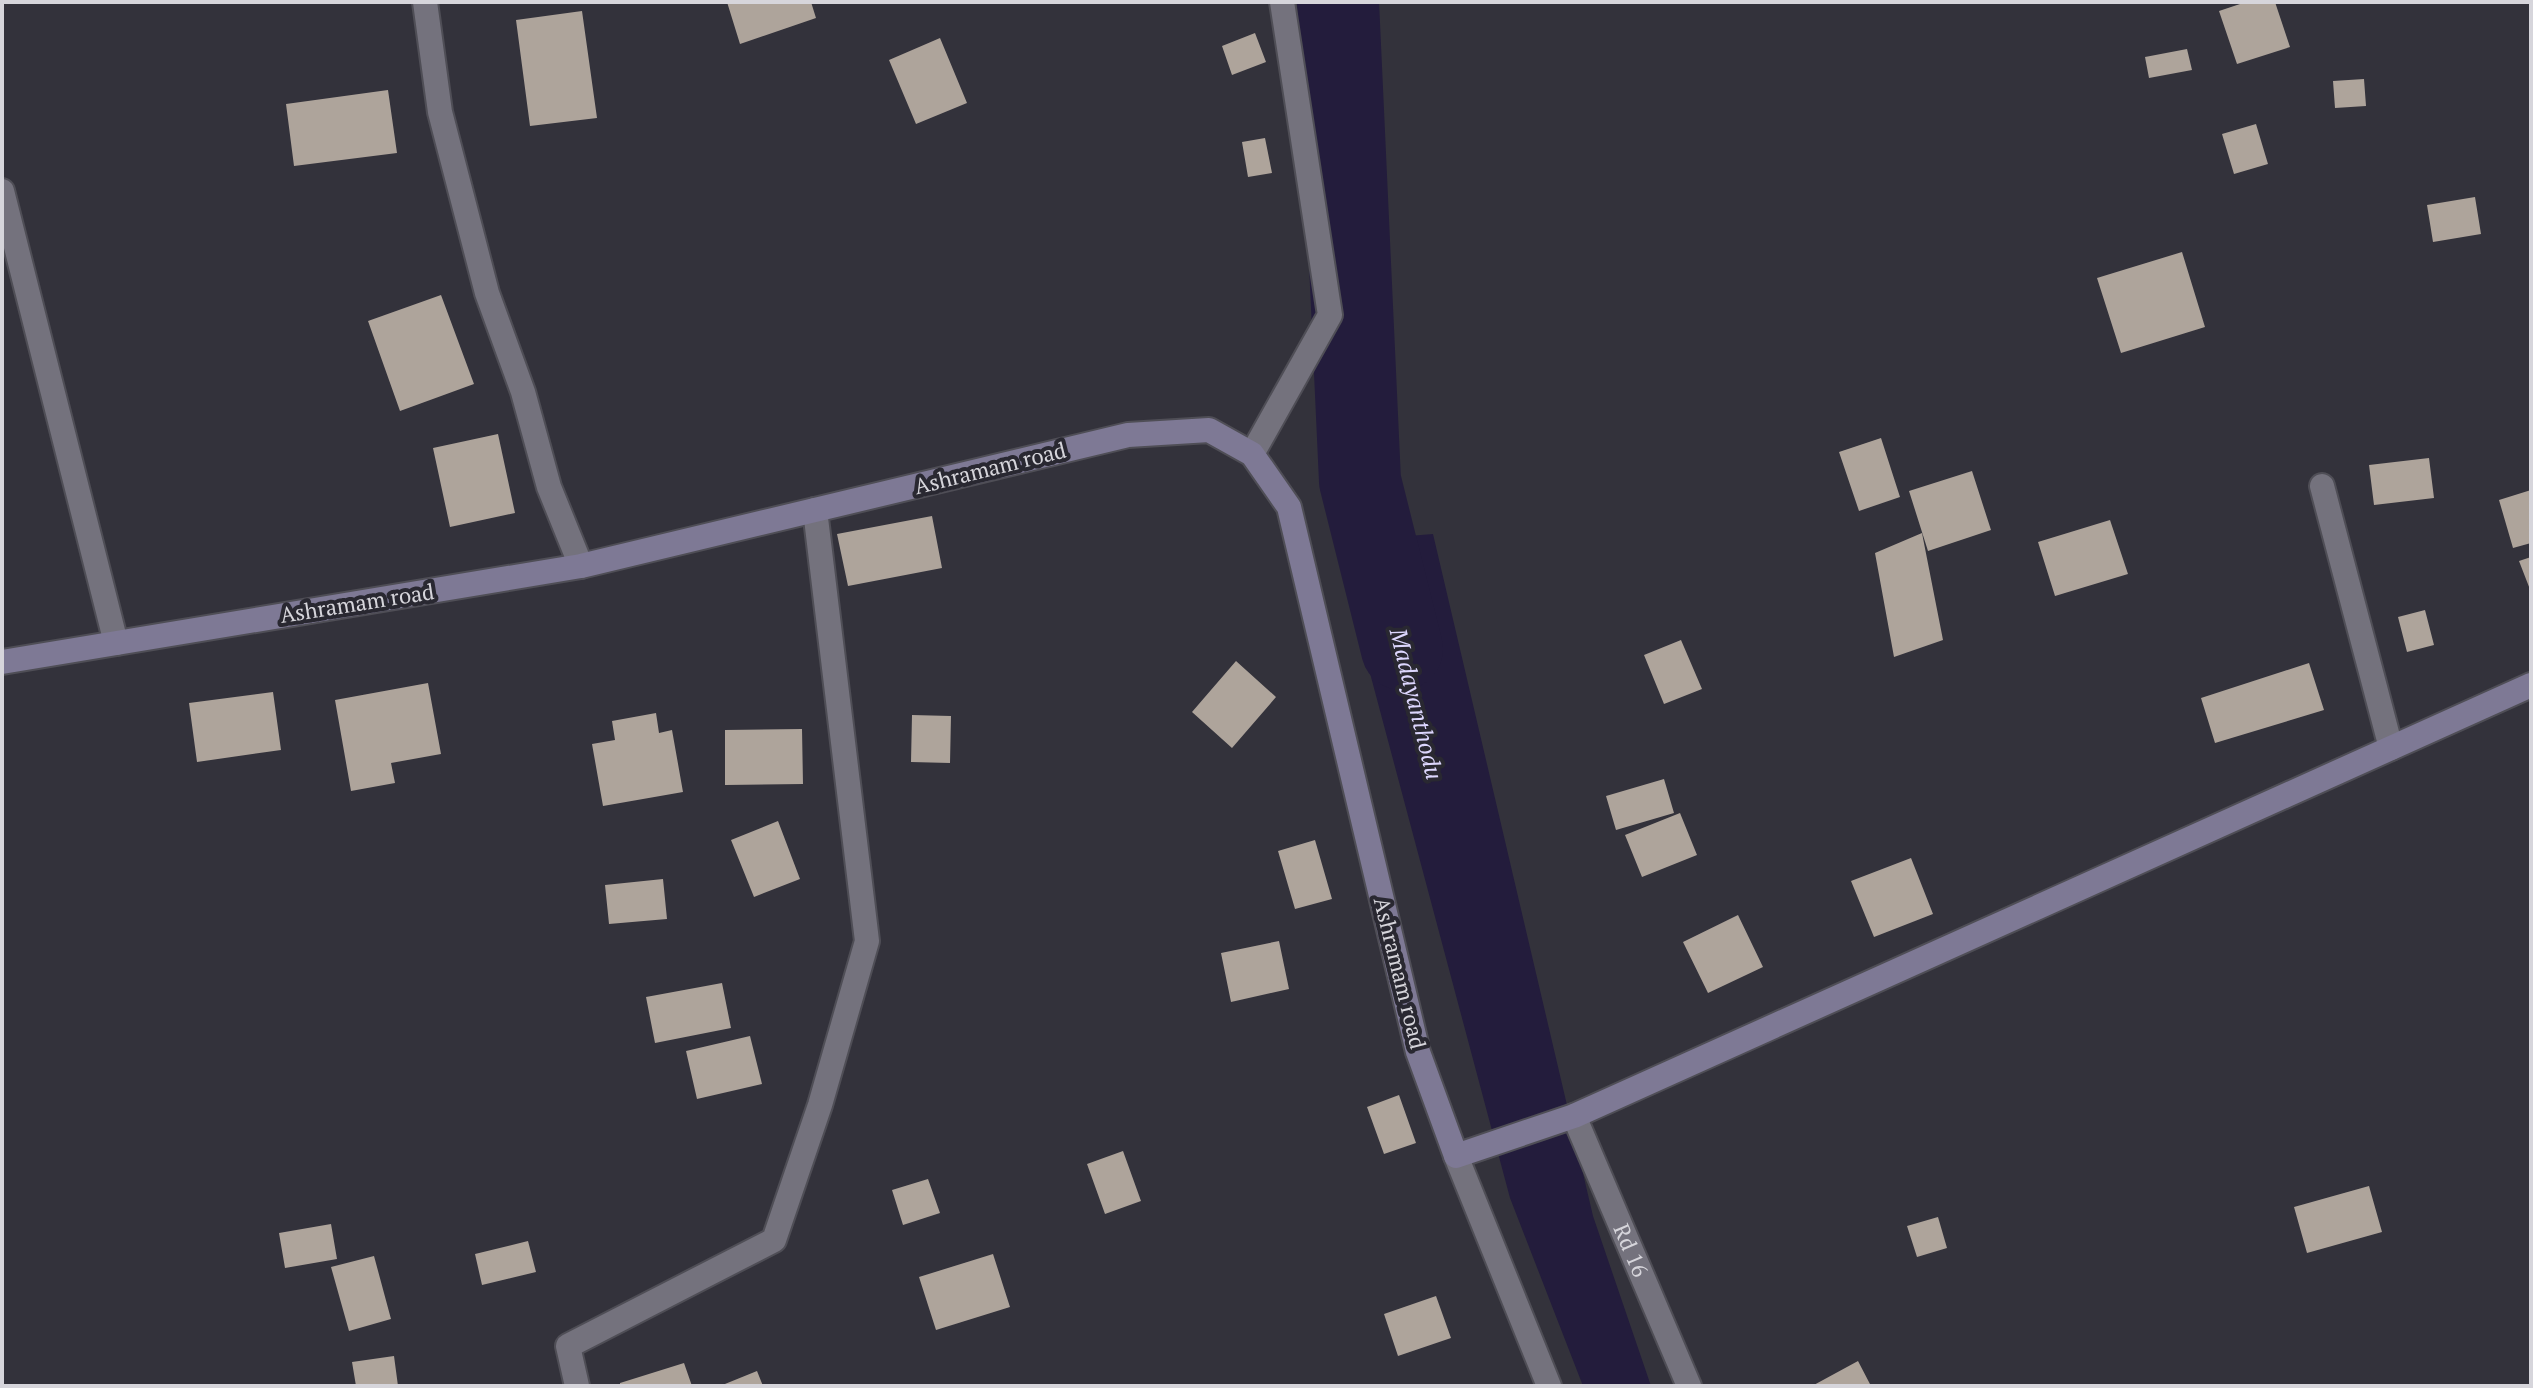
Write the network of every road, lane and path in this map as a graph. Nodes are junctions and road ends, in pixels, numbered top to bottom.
1 (425, 2) edge
2 (1282, 2) edge
3 (2, 191) edge
4 (1252, 454) junction
5 (2322, 486) dead end
6 (815, 510) junction
7 (581, 566) junction
8 (116, 643) junction
9 (2, 662) edge
10 (2531, 685) edge
11 (2391, 748) junction
12 (1574, 1116) junction
13 (1456, 1156) junction
14 (577, 1386) edge
15 (1549, 1386) edge
16 (1689, 1386) edge

1 - 7 street
2 - 4 street
3 - 8 street
4 - 6 main road, Ashramam road
4 - 13 main road, Ashramam road
5 - 11 street
6 - 7 main road, Ashramam road
6 - 14 street
7 - 8 main road, Ashramam road
8 - 9 main road, Ashramam road
10 - 11 main road
11 - 12 main road
12 - 13 main road
12 - 16 street, Rd 16
13 - 15 street

